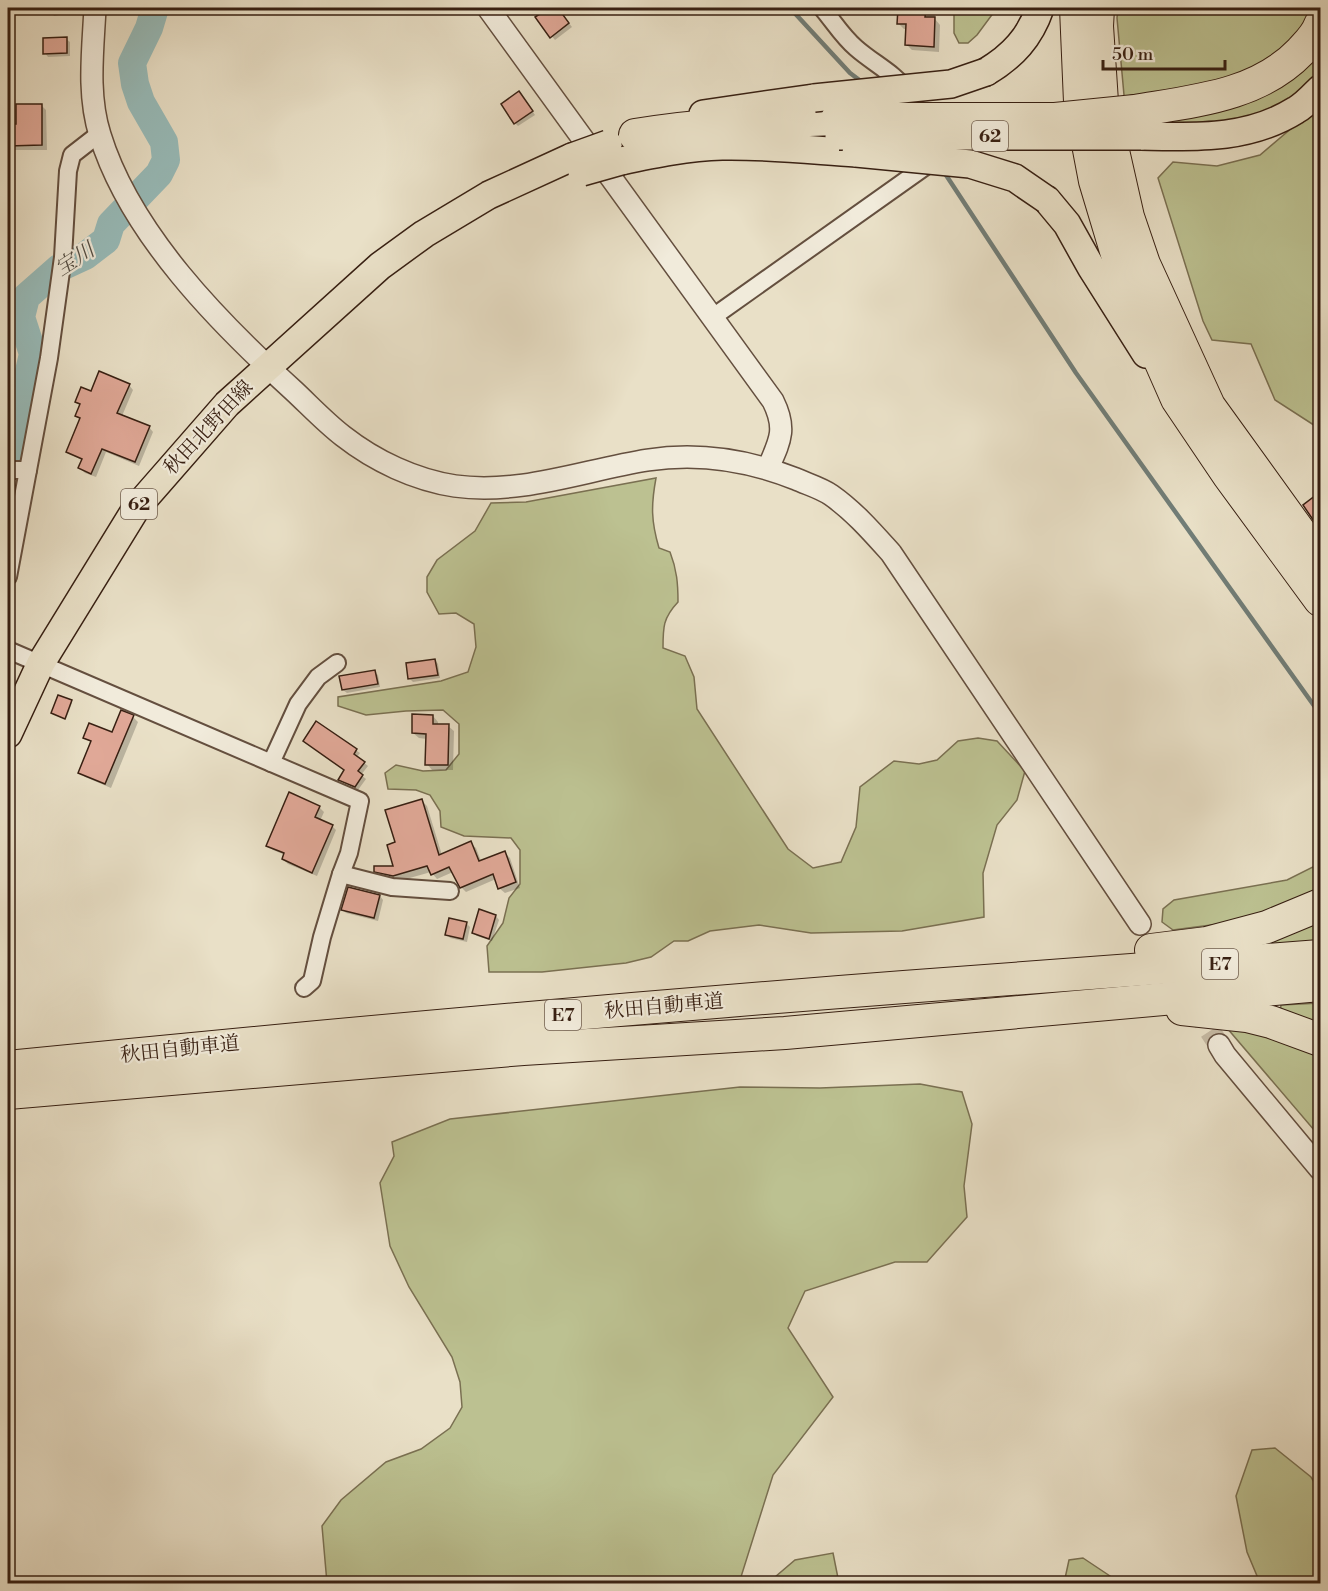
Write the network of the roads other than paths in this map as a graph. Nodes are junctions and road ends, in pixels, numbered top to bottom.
1 (95, 8) edge
2 (488, 8) edge
3 (822, 8) edge
4 (1040, 8) edge
5 (1076, 8) edge
6 (1098, 8) edge
7 (1111, 8) edge
8 (837, 15) edge
9 (1320, 25) edge
10 (1320, 88) edge
11 (1102, 102) junction
12 (1138, 124) junction
13 (99, 134) junction
14 (844, 136) junction
15 (621, 147) junction
16 (713, 317) junction
17 (267, 367) junction
18 (1177, 399) junction
19 (768, 468) junction
20 (8, 470) edge
21 (28, 470) junction
22 (1320, 560) edge
23 (8, 577) edge
24 (1320, 600) edge
25 (8, 650) edge
26 (41, 663) junction
27 (337, 663) dead end
28 (8, 734) edge
29 (271, 763) junction
30 (340, 874) junction
31 (450, 891) dead end
32 (1320, 905) edge
33 (1140, 924) dead end
34 (1320, 956) edge
35 (1320, 984) edge
36 (908, 986) junction
37 (304, 988) dead end
38 (1125, 1002) junction
39 (1320, 1040) edge
40 (1219, 1045) tunnel mouth
41 (8, 1067) edge
42 (8, 1094) edge
43 (1320, 1169) edge

1 - 13 street
2 - 16 street
3 - 8 street
4 - 15 main road, 62, bridge
5 - 18 highway
6 - 11 highway
7 - 11 highway
8 - 16 street
9 - 12 highway
10 - 12 main road
11 - 22 highway
12 - 14 highway, bridge
13 - 17 street
13 - 21 street
14 - 15 highway
14 - 18 main road, bridge
15 - 17 main road, 秋田北野田線 / 62, bridge
16 - 19 street
17 - 19 street
17 - 26 main road, 秋田北野田線 / 62
18 - 24 highway
19 - 33 street
20 - 21 street
21 - 23 street
25 - 26 street
26 - 28 main road, 秋田北野田線 / 62
26 - 29 street
27 - 29 street
29 - 30 street
30 - 31 street
30 - 37 street
32 - 36 highway
34 - 36 highway, 秋田自動車道 / E7
35 - 38 highway, 秋田自動車道 / E7
36 - 41 highway, 秋田自動車道 / E7
38 - 39 highway
38 - 42 highway, 秋田自動車道 / E7
40 - 43 street

